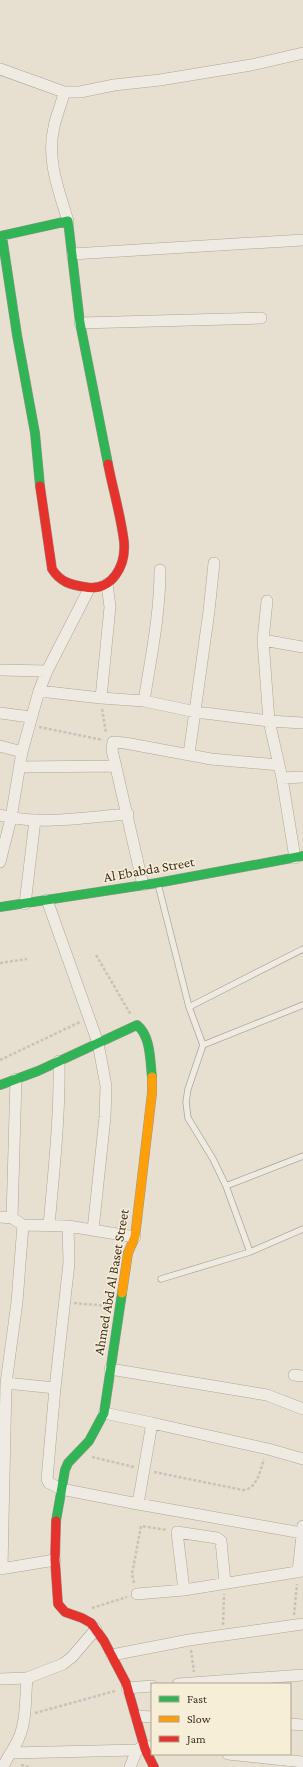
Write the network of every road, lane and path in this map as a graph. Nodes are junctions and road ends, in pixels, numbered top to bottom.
1 (303, 53) edge
2 (0, 69) edge
3 (63, 97) junction
4 (68, 221) junction
5 (1, 236) edge
6 (303, 240) edge
7 (72, 254) junction
8 (261, 318) dead end
9 (80, 323) junction
10 (214, 563) dead end
11 (160, 570) dead end
12 (107, 584) junction
13 (89, 589) junction
14 (267, 601) dead end
15 (264, 640) junction
16 (303, 647) edge
17 (0, 670) edge
18 (47, 671) junction
19 (39, 691) junction
20 (101, 698) junction
21 (144, 701) junction
22 (196, 712) junction
23 (0, 713) edge
24 (29, 721) junction
25 (269, 721) junction
26 (303, 723) edge
27 (0, 746) edge
28 (22, 752) junction
29 (189, 754) junction
30 (279, 765) junction
31 (116, 766) junction
32 (18, 767) junction
33 (303, 777) edge
34 (282, 778) junction
35 (128, 814) junction
36 (5, 817) edge
37 (35, 820) junction
38 (299, 857) edge
39 (0, 862) edge
40 (157, 883) junction
41 (143, 885) junction
42 (47, 900) junction
43 (25, 904) junction
44 (0, 907) edge
45 (303, 949) edge
46 (96, 955) dead end
47 (27, 959) dead end
48 (0, 963) edge
49 (303, 1005) edge
50 (189, 1007) junction
51 (90, 1018) junction
52 (137, 1025) junction
53 (98, 1043) junction
54 (203, 1045) junction
55 (0, 1060) edge
56 (59, 1060) junction
57 (16, 1079) junction
58 (0, 1084) edge
59 (303, 1156) edge
60 (226, 1186) junction
61 (0, 1216) edge
62 (12, 1218) junction
63 (23, 1225) junction
64 (49, 1225) junction
65 (68, 1226) junction
66 (303, 1229) edge
67 (93, 1230) junction
68 (135, 1237) junction
69 (250, 1252) junction
70 (161, 1279) dead end
71 (64, 1303) junction
72 (120, 1307) junction
73 (110, 1369) junction
74 (6, 1383) junction
75 (55, 1388) junction
76 (303, 1409) edge
77 (104, 1413) junction
78 (152, 1423) junction
79 (268, 1449) junction
80 (78, 1454) junction
81 (303, 1459) edge
82 (144, 1470) junction
83 (2, 1477) edge
84 (61, 1489) junction
85 (138, 1504) junction
86 (302, 1529) edge
87 (178, 1532) junction
88 (55, 1560) junction
89 (1, 1569) edge
90 (300, 1571) edge
91 (225, 1582) junction
92 (184, 1590) junction
93 (136, 1594) junction
94 (70, 1616) junction
95 (298, 1625) edge
96 (96, 1629) junction
97 (223, 1635) junction
98 (189, 1640) junction
99 (112, 1655) junction
100 (303, 1676) edge
101 (27, 1678) junction
102 (0, 1680) edge
103 (196, 1683) joint
104 (151, 1686) edge
105 (127, 1688) junction
106 (24, 1716) junction
107 (136, 1716) junction
108 (151, 1717) edge
109 (291, 1724) edge
110 (303, 1724) edge
111 (144, 1748) edge
112 (11, 1753) junction
113 (237, 1755) edge
114 (303, 1762) edge
115 (3, 1767) edge
116 (130, 1767) edge
117 (154, 1767) edge

1 - 3 street
2 - 3 street
3 - 4 street
4 - 5 street
4 - 7 street
5 - 13 street
6 - 7 street
7 - 9 street
8 - 9 street
9 - 12 street
10 - 22 street
11 - 21 street
12 - 13 street
12 - 20 street
13 - 18 street
14 - 15 street
15 - 16 street
15 - 25 street
17 - 18 street
18 - 19 street
19 - 20 street
19 - 24 street
20 - 21 street
20 - 24 path
21 - 22 street
22 - 25 street
22 - 29 street
23 - 24 street
24 - 28 street
25 - 26 street
25 - 30 street
27 - 28 street
28 - 32 street
29 - 30 street
29 - 31 street
30 - 34 street
31 - 32 street
31 - 35 street
32 - 36 street
33 - 34 street
34 - 38 street
35 - 37 street
35 - 41 street
36 - 37 street
36 - 39 street
37 - 43 street
38 - 40 street, Al Ebabda Street
40 - 41 street, Al Ebabda Street
40 - 50 lane
41 - 42 street, Al Ebabda Street
42 - 43 street, Al Ebabda Street
42 - 51 street
43 - 44 street, Al Ebabda Street
45 - 50 lane
46 - 52 path
47 - 48 path
49 - 54 lane
50 - 54 lane
51 - 53 street
51 - 55 path
52 - 53 street
52 - 68 street, Ahmed Abd Al Baset Street
53 - 56 street
53 - 67 street
54 - 60 lane
56 - 57 street
56 - 64 street
57 - 58 street
57 - 62 street
59 - 60 lane
60 - 69 lane
61 - 62 street
62 - 63 street
63 - 64 street
63 - 74 street
64 - 65 street
65 - 67 street
65 - 71 street
66 - 69 lane
67 - 68 street
68 - 72 street, Ahmed Abd Al Baset Street
69 - 70 lane
71 - 72 path
71 - 75 street
72 - 73 street, Ahmed Abd Al Baset Street
73 - 76 street
73 - 77 street, Ahmed Abd Al Baset Street
74 - 75 street
74 - 83 street
75 - 84 street
77 - 78 street
77 - 80 street, Ahmed Abd Al Baset Street
78 - 79 street
78 - 82 street
79 - 81 street
79 - 82 path
80 - 82 path
80 - 84 street, Ahmed Abd Al Baset Street
82 - 85 street
83 - 89 street
84 - 85 street
84 - 88 street, Ahmed Abd Al Baset Street
85 - 86 street
86 - 90 street
87 - 91 street
87 - 92 street
87 - 93 path
88 - 89 street
88 - 94 street, Ahmed Abd Al Baset Street
90 - 91 street
90 - 95 path
91 - 92 street
91 - 97 path
92 - 93 street
93 - 94 path
94 - 96 street
95 - 97 street
96 - 99 street
96 - 101 street
97 - 98 street
98 - 99 street
98 - 103 path
99 - 105 street
100 - 103 street
101 - 102 street
101 - 106 street
104 - 105 street
105 - 106 path
105 - 107 street
106 - 112 street
107 - 108 street
107 - 111 street
109 - 110 street
111 - 112 street
111 - 116 street
111 - 117 street
112 - 115 street
113 - 114 street

